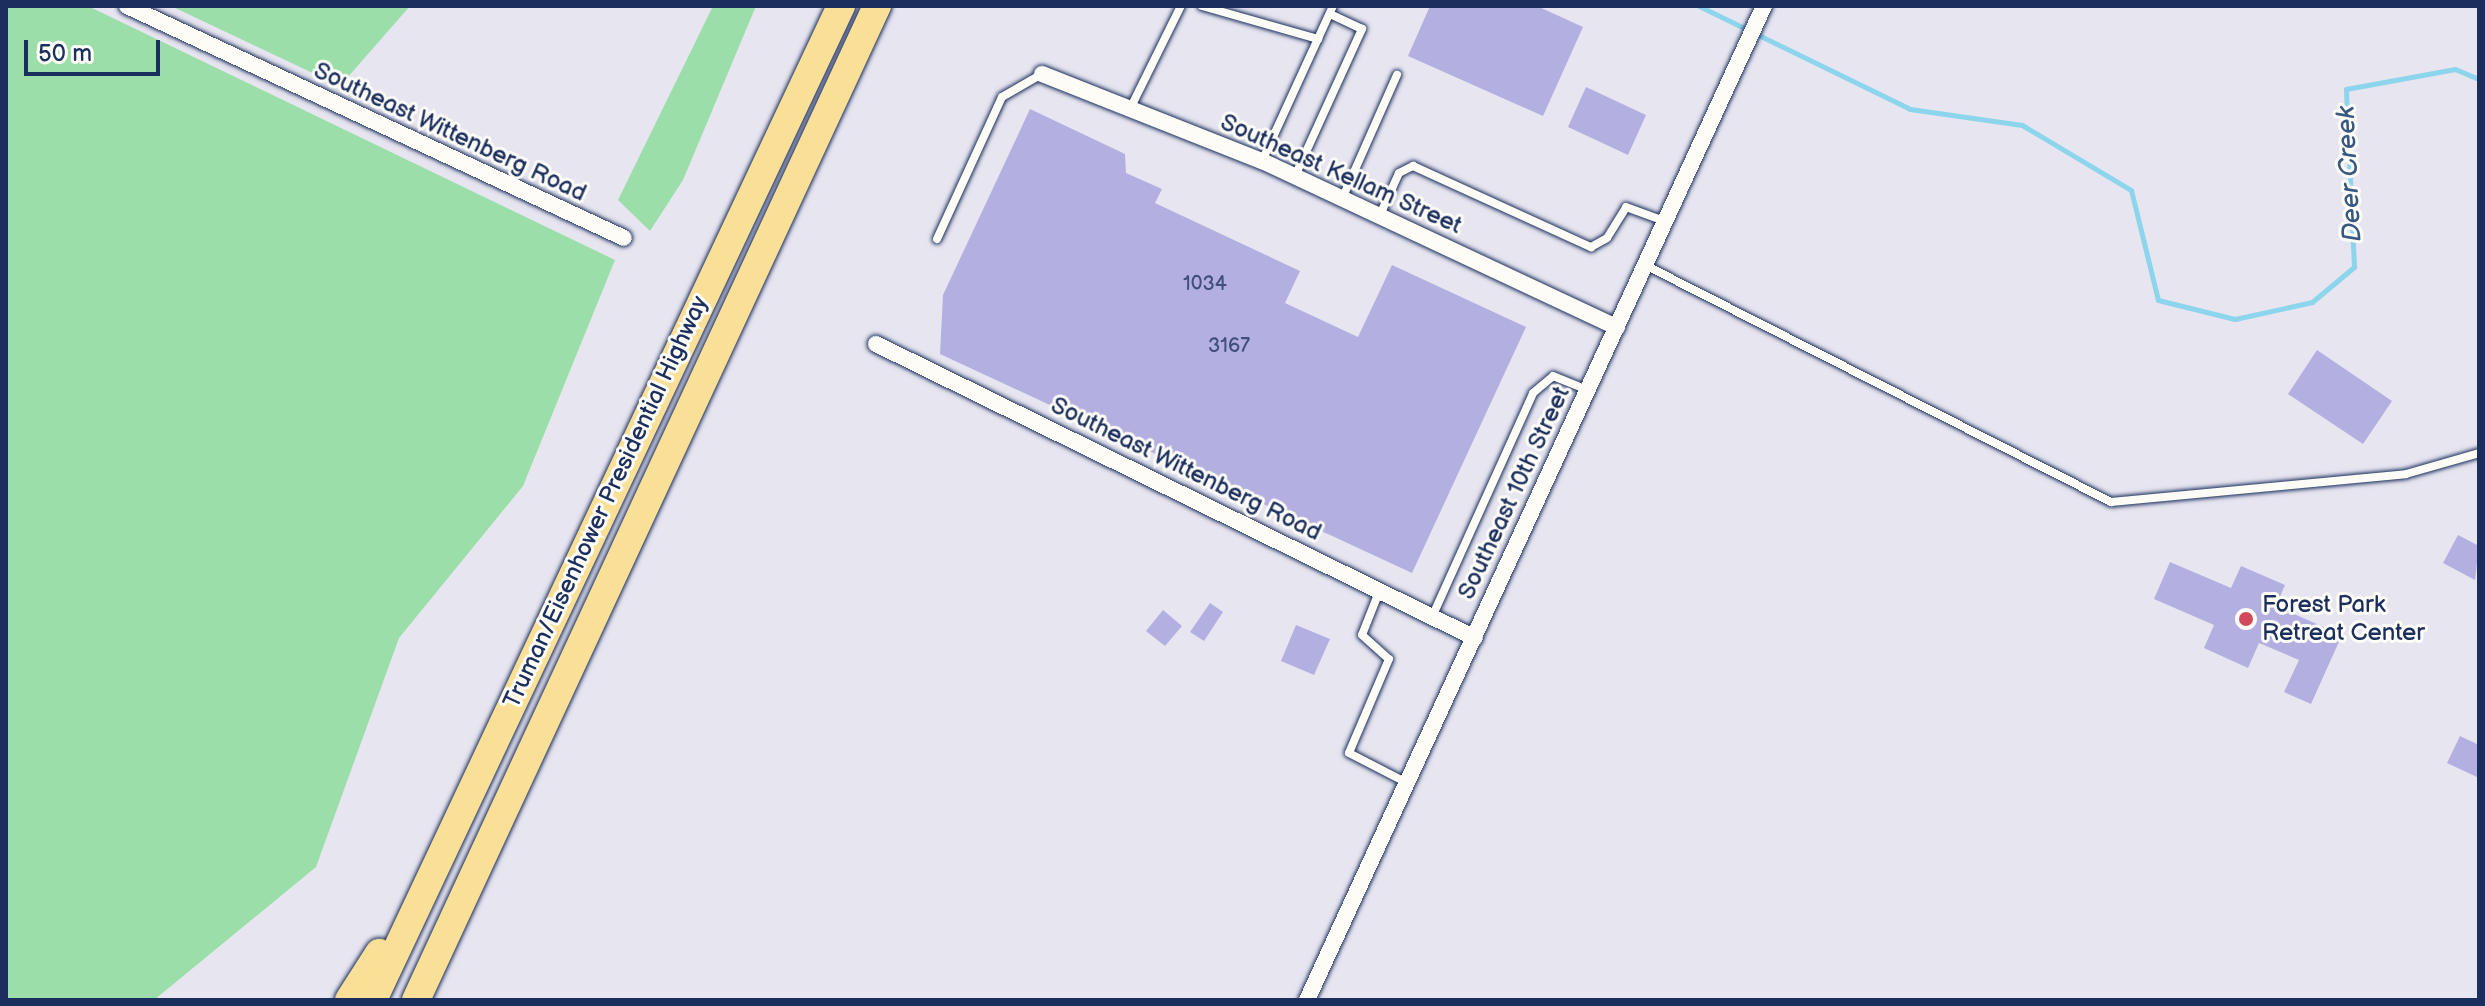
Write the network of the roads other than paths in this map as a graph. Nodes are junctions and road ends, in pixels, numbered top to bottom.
1 (127, 6) edge
2 (841, 6) edge
3 (877, 6) edge
4 (890, 6) edge
5 (1181, 6) edge
6 (1202, 6) edge
7 (1764, 6) edge
8 (1332, 10) edge
9 (1318, 39) junction
10 (1042, 74) joint
11 (1397, 75) dead end
12 (837, 91) junction
13 (1130, 109) junction
14 (1262, 161) junction
15 (1295, 177) junction
16 (1342, 200) junction
17 (1379, 217) junction
18 (1665, 222) junction
19 (624, 238) dead end
20 (937, 239) dead end
21 (1645, 265) junction
22 (1617, 327) junction
23 (876, 344) dead end
24 (1588, 390) junction
25 (2479, 453) edge
26 (1379, 591) junction
27 (1432, 617) junction
28 (1475, 638) junction
29 (1407, 783) junction
30 (448, 840) junction
31 (451, 925) junction
32 (349, 1000) edge
33 (373, 1000) edge
34 (416, 1000) edge
35 (427, 1000) edge
36 (1307, 1000) edge

1 - 19 street, Southeast Wittenberg Road
2 - 30 highway, Truman/Eisenhower Presidential Highway
3 - 12 highway, Truman/Eisenhower Presidential Highway
4 - 12 highway
5 - 13 lane
6 - 9 lane
7 - 18 street, Southeast 10th Street
8 - 9 lane
8 - 15 lane
9 - 14 lane
10 - 13 street, Southeast Kellam Street
10 - 20 lane
11 - 16 lane
12 - 31 highway, Truman/Eisenhower Presidential Highway
13 - 14 street, Southeast Kellam Street
14 - 15 street, Southeast Kellam Street
15 - 16 street, Southeast Kellam Street
16 - 17 street, Southeast Kellam Street
17 - 18 lane
17 - 22 street, Southeast Kellam Street
18 - 21 street, Southeast 10th Street
21 - 22 street, Southeast 10th Street
21 - 25 lane
22 - 24 street, Southeast 10th Street
23 - 26 street, Southeast Wittenberg Road
24 - 27 lane
24 - 28 street, Southeast 10th Street
26 - 27 street, Southeast Wittenberg Road
26 - 29 lane
27 - 28 street, Southeast Wittenberg Road
28 - 29 street, Southeast 10th Street
29 - 36 street, Southeast 10th Street
30 - 32 highway
30 - 33 highway, Truman/Eisenhower Presidential Highway
31 - 34 highway, Truman/Eisenhower Presidential Highway
31 - 35 highway

